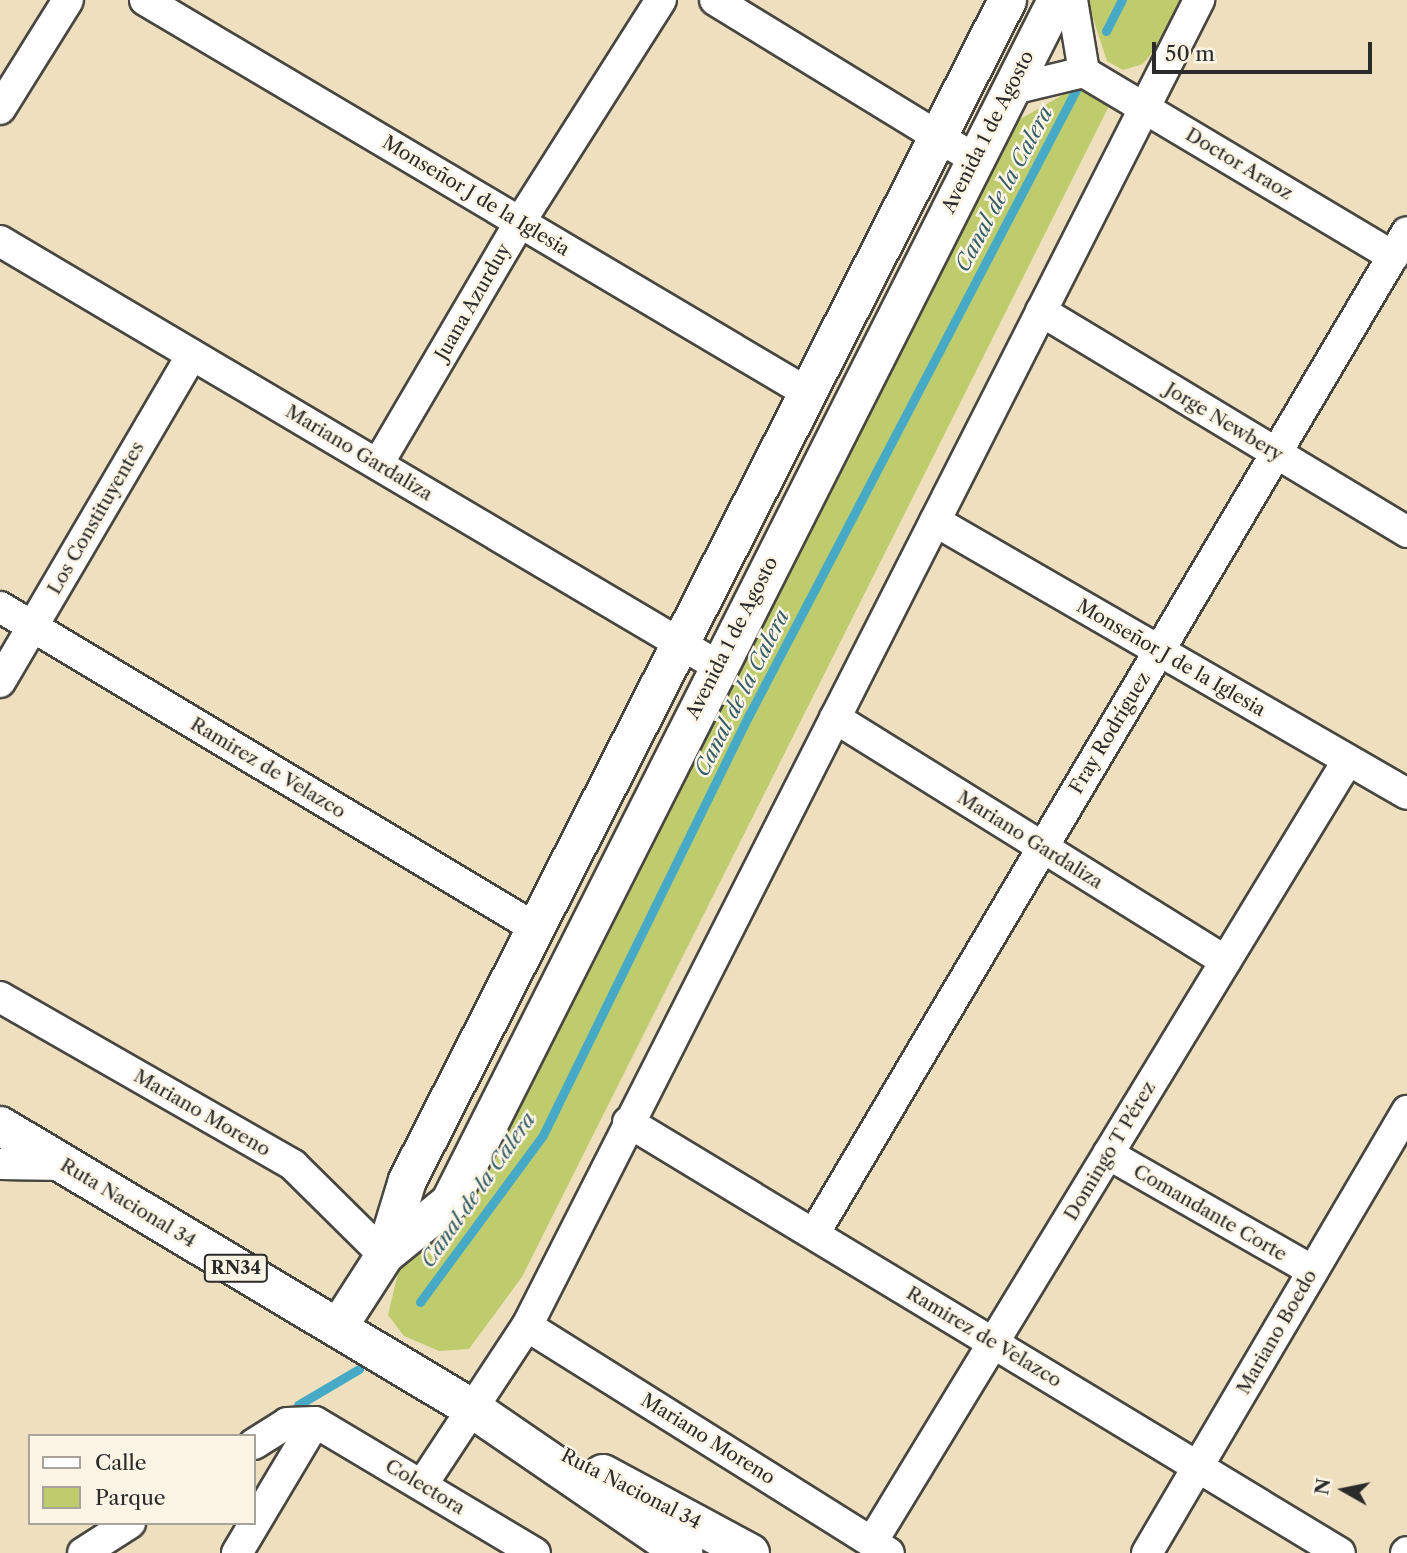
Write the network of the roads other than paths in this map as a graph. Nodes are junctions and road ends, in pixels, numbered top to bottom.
1 (68, 0) edge
2 (145, 0) edge
3 (661, 0) edge
4 (715, 0) edge
5 (1007, 0) edge
6 (1056, 0) edge
7 (1072, 0) edge
8 (1199, 0) edge
9 (1084, 72) junction
10 (1009, 90) junction
11 (1145, 107) junction
12 (0, 109) edge
13 (936, 138) junction
14 (973, 158) junction
15 (520, 222) junction
16 (0, 241) edge
17 (1400, 244) edge
18 (1041, 311) junction
19 (192, 355) junction
20 (808, 393) junction
21 (1276, 453) junction
22 (378, 464) junction
23 (935, 521) junction
24 (1407, 532) edge
25 (0, 607) edge
26 (33, 626) junction
27 (681, 644) junction
28 (1159, 651) junction
29 (718, 666) junction
30 (0, 682) edge
31 (835, 718) junction
32 (1348, 760) junction
33 (1407, 794) edge
34 (1042, 847) junction
35 (537, 929) junction
36 (1225, 961) junction
37 (0, 997) edge
38 (1407, 1111) edge
39 (628, 1122) junction
40 (0, 1126) edge
41 (1108, 1154) junction
42 (0, 1164) edge
43 (64, 1165) junction
44 (814, 1234) junction
45 (384, 1255) junction
46 (1313, 1271) junction
47 (527, 1326) junction
48 (337, 1328) junction
49 (993, 1343) junction
50 (473, 1409) junction
51 (315, 1422) junction
52 (256, 1443) edge
53 (1198, 1467) junction
54 (422, 1485) junction
55 (256, 1521) edge
56 (127, 1525) edge
57 (254, 1525) edge
58 (881, 1548) edge
59 (83, 1553) edge
60 (237, 1553) edge
61 (535, 1553) edge
62 (683, 1553) edge
63 (750, 1553) edge
64 (1147, 1553) edge
65 (1340, 1553) edge

1 - 12 street
2 - 15 street, Monseñor J de la Iglesia
3 - 15 street, Juana Azurduy
4 - 13 street
5 - 13 street, Avenida 1 de Agosto
6 - 10 street, Avenida 1 de Agosto
7 - 9 street
8 - 11 street
9 - 10 street
9 - 11 street, Doctor Araoz
10 - 14 street, Avenida 1 de Agosto
11 - 17 street, Doctor Araoz
11 - 18 street
13 - 14 street
13 - 20 street, Avenida 1 de Agosto
14 - 29 street, Avenida 1 de Agosto
15 - 20 street, Monseñor J de la Iglesia
15 - 22 street, Juana Azurduy
16 - 19 street, Mariano Gardaliza
17 - 21 street, Fray Rodríguez
18 - 21 street, Jorge Newbery
18 - 23 street
19 - 22 street, Mariano Gardaliza
19 - 26 street, Los Constituyentes
20 - 27 street, Avenida 1 de Agosto
21 - 24 street, Jorge Newbery
21 - 28 street, Fray Rodríguez
22 - 27 street, Mariano Gardaliza
23 - 28 street, Monseñor J de la Iglesia
23 - 31 street
25 - 26 street, Ramirez de Velazco
26 - 30 street, Los Constituyentes
26 - 35 street, Ramirez de Velazco
27 - 29 street, Mariano Gardaliza
27 - 35 street, Avenida 1 de Agosto
28 - 32 street, Monseñor J de la Iglesia
28 - 34 street, Fray Rodríguez
29 - 45 street, Avenida 1 de Agosto
31 - 34 street, Mariano Gardaliza
31 - 39 street
32 - 33 street, Monseñor J de la Iglesia
32 - 36 street, Domingo T Pérez
34 - 36 street, Mariano Gardaliza
34 - 44 street, Fray Rodríguez
35 - 45 street, Avenida 1 de Agosto
36 - 41 street, Domingo T Pérez
37 - 45 street, Mariano Moreno
38 - 46 street, Mariano Boedo
39 - 44 street, Ramirez de Velazco
39 - 47 street
40 - 43 highway, Ruta Nacional 34 / RN34
41 - 46 street, Comandante Corte
41 - 49 street, Domingo T Pérez
42 - 43 street
43 - 48 highway, Ruta Nacional 34 / RN34
44 - 49 street, Ramirez de Velazco
45 - 48 street, Avenida 1 de Agosto
46 - 53 street, Mariano Boedo
47 - 50 street
47 - 58 street, Mariano Moreno
48 - 50 highway, Ruta Nacional 34 / RN34
49 - 53 street, Ramirez de Velazco
49 - 58 street, Domingo T Pérez
50 - 54 street
50 - 62 highway, Ruta Nacional 34 / RN34
50 - 63 highway, Ruta Nacional 34 / RN34
51 - 52 street
51 - 54 street, Colectora
51 - 55 street
53 - 64 street, Mariano Boedo
53 - 65 street, Ramirez de Velazco
54 - 61 street, Colectora
56 - 59 street
57 - 60 street

